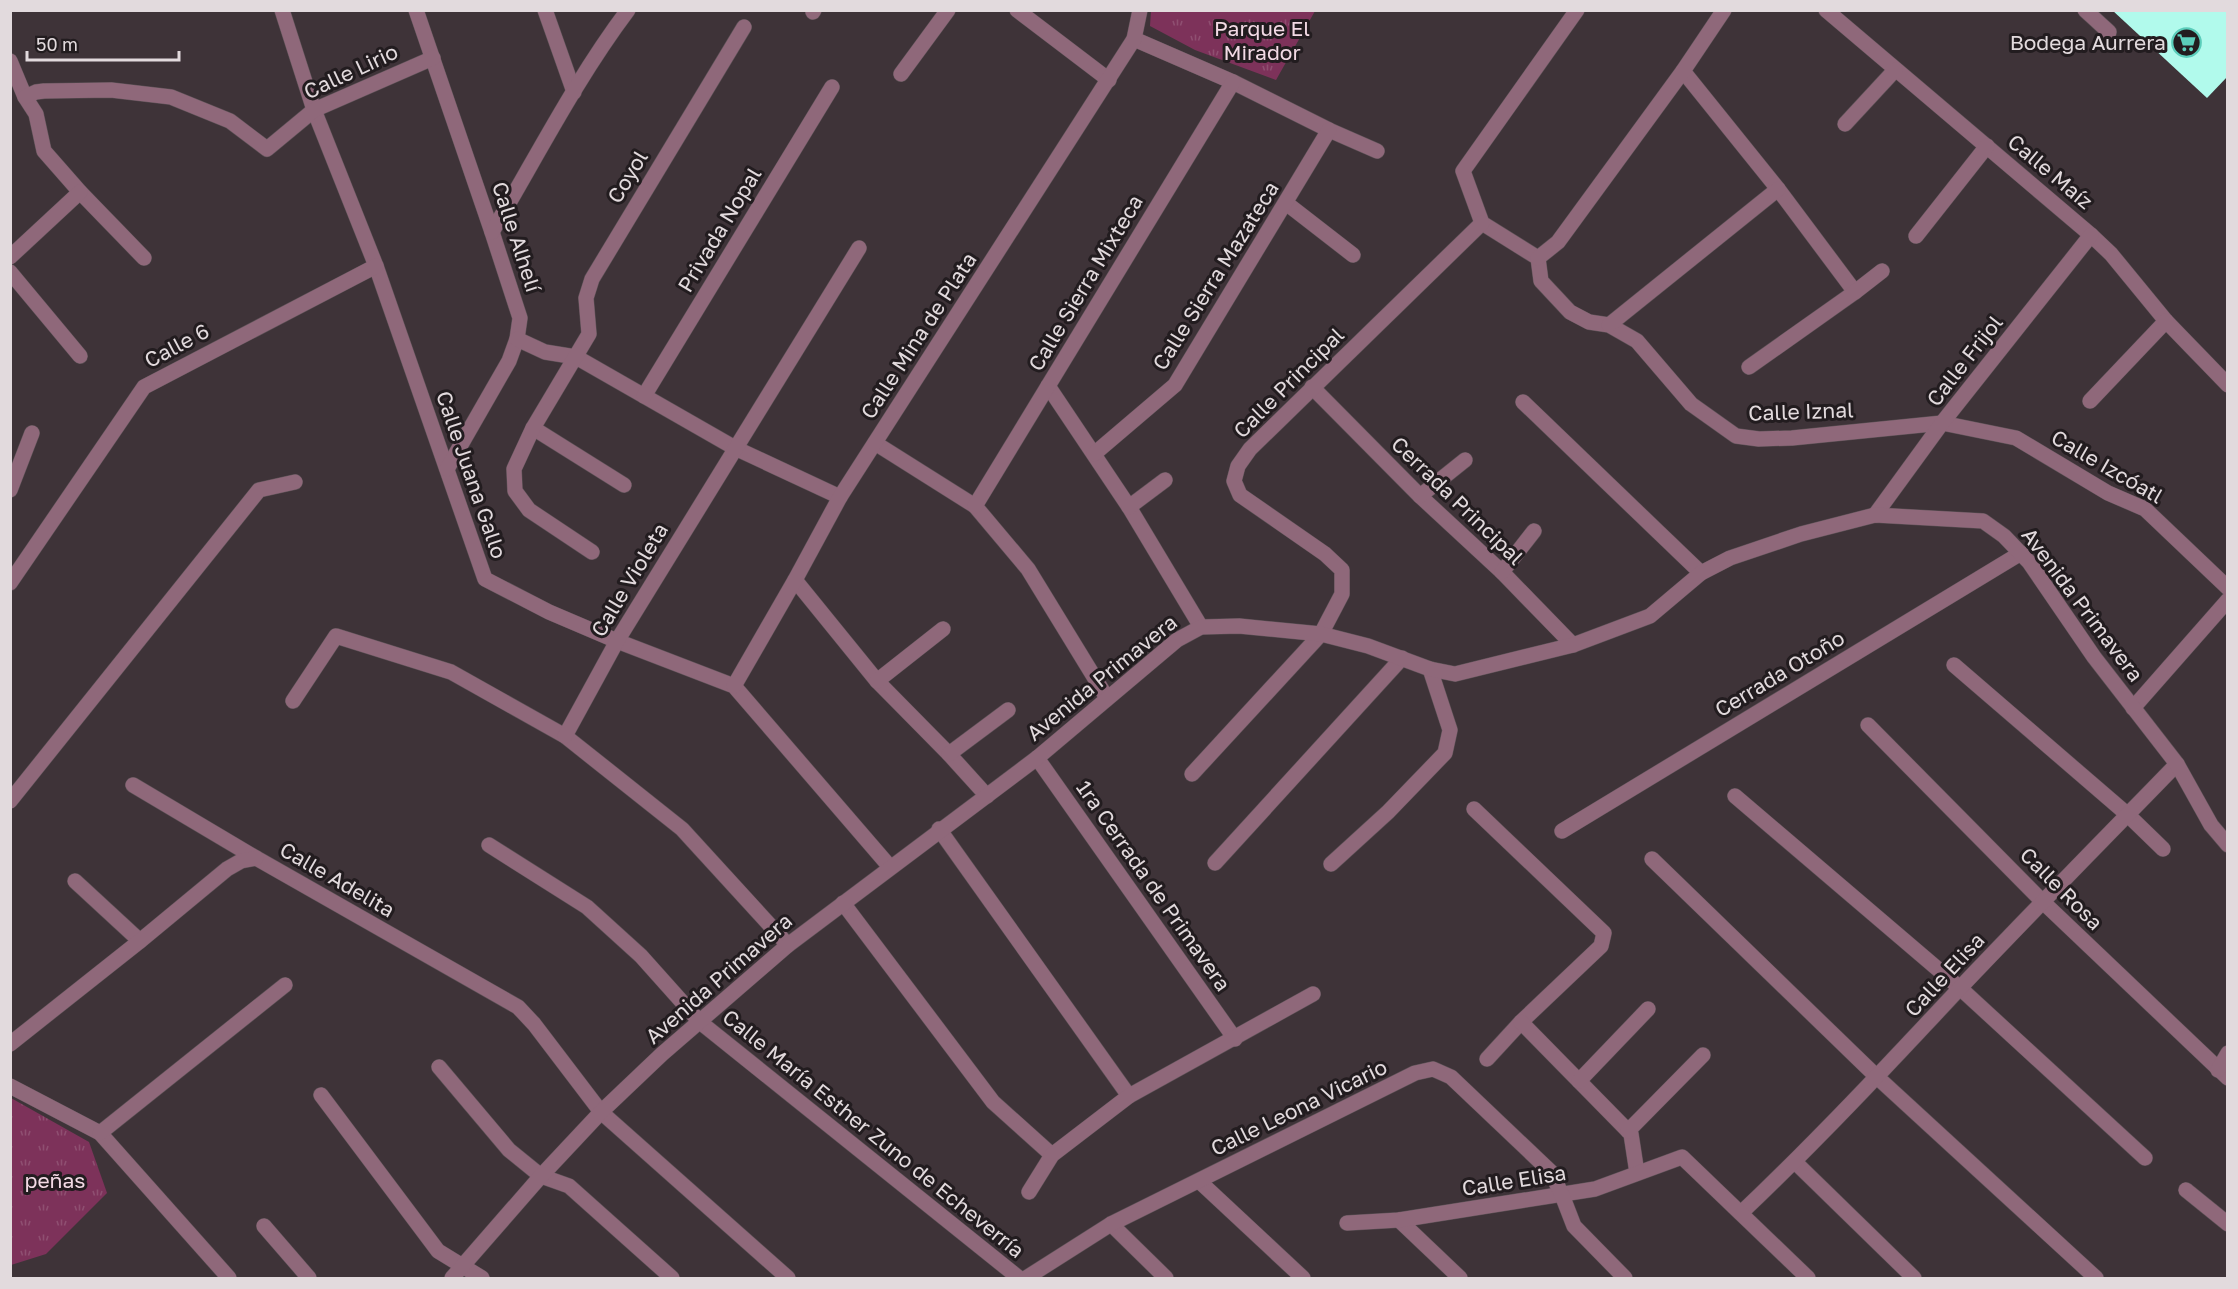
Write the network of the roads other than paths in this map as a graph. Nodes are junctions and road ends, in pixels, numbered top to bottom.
1 (282, 10) edge
2 (416, 10) edge
3 (545, 10) edge
4 (628, 10) edge
5 (948, 10) edge
6 (1017, 10) edge
7 (1140, 10) edge
8 (1577, 10) edge
9 (1724, 10) edge
10 (1826, 10) edge
11 (2085, 10) edge
12 (744, 27) dead end
13 (2109, 32) dead end
14 (1134, 39) junction
15 (433, 58) junction
16 (10, 62) edge
17 (1894, 70) junction
18 (1683, 71) junction
19 (902, 74) dead end
20 (1109, 80) junction
21 (1233, 82) junction
22 (832, 87) dead end
23 (574, 92) junction
24 (25, 97) junction
25 (314, 110) junction
26 (1845, 124) dead end
27 (1329, 130) junction
28 (1987, 146) junction
29 (1377, 151) dead end
30 (1778, 189) junction
31 (80, 192) junction
32 (1286, 203) junction
33 (1482, 223) junction
34 (492, 232) junction
35 (2091, 235) junction
36 (1916, 236) dead end
37 (859, 248) dead end
38 (1353, 255) dead end
39 (10, 257) edge
40 (144, 258) dead end
41 (1538, 258) junction
42 (376, 266) junction
43 (1882, 271) dead end
44 (10, 272) edge
45 (1855, 292) junction
46 (2166, 321) junction
47 (1609, 325) junction
48 (517, 339) junction
49 (80, 356) dead end
50 (576, 357) junction
51 (1749, 367) dead end
52 (2228, 385) edge
53 (1048, 386) junction
54 (1312, 387) junction
55 (644, 396) junction
56 (2090, 401) dead end
57 (1523, 402) dead end
58 (1942, 423) junction
59 (533, 428) junction
60 (32, 433) dead end
61 (875, 443) junction
62 (735, 448) junction
63 (1094, 454) junction
64 (1465, 460) dead end
65 (447, 468) junction
66 (1165, 480) dead end
67 (295, 482) dead end
68 (624, 485) dead end
69 (10, 490) edge
70 (1420, 496) junction
71 (840, 497) junction
72 (975, 506) junction
73 (1129, 507) junction
74 (1875, 515) junction
75 (1534, 531) dead end
76 (592, 552) dead end
77 (2021, 553) junction
78 (1502, 572) junction
79 (1701, 573) junction
80 (795, 580) junction
81 (10, 583) edge
82 (2228, 588) edge
83 (2228, 600) edge
84 (1201, 627) junction
85 (943, 629) dead end
86 (1321, 634) junction
87 (617, 641) junction
88 (1573, 645) junction
89 (1402, 658) junction
90 (1954, 665) dead end
91 (1430, 669) junction
92 (877, 681) junction
93 (734, 686) junction
94 (1107, 698) junction
95 (293, 701) dead end
96 (2133, 708) junction
97 (1008, 710) dead end
98 (1868, 725) dead end
99 (565, 736) junction
100 (949, 754) junction
101 (1037, 758) junction
102 (2177, 764) junction
103 (1192, 774) dead end
104 (133, 784) dead end
105 (987, 796) junction
106 (1735, 796) dead end
107 (10, 801) edge
108 (1474, 809) dead end
109 (2128, 815) junction
110 (939, 830) junction
111 (1562, 831) dead end
112 (489, 845) dead end
113 (2228, 845) edge
114 (2163, 849) dead end
115 (256, 858) junction
116 (1652, 859) dead end
117 (1215, 863) dead end
118 (1330, 864) dead end
119 (890, 867) junction
120 (75, 881) dead end
121 (2043, 902) junction
122 (843, 903) junction
123 (140, 941) junction
124 (788, 945) junction
125 (285, 985) dead end
126 (1960, 988) junction
127 (1313, 994) dead end
128 (1647, 1009) dead end
129 (700, 1022) junction
130 (1521, 1022) junction
131 (1235, 1039) junction
132 (10, 1044) edge
133 (2228, 1053) edge
134 (1703, 1055) dead end
135 (1487, 1059) dead end
136 (439, 1067) dead end
137 (2223, 1074) edge
138 (1877, 1077) junction
139 (1579, 1081) junction
140 (10, 1086) edge
141 (321, 1095) dead end
142 (1129, 1096) junction
143 (601, 1112) junction
144 (1628, 1131) junction
145 (100, 1133) junction
146 (1052, 1155) junction
147 (2145, 1158) dead end
148 (1795, 1162) junction
149 (1637, 1173) junction
150 (541, 1176) junction
151 (1199, 1181) junction
152 (2186, 1190) dead end
153 (1029, 1192) dead end
154 (1562, 1194) junction
155 (1741, 1213) junction
156 (1399, 1220) junction
157 (1347, 1223) dead end
158 (1111, 1224) junction
159 (2228, 1224) edge
160 (264, 1226) dead end
161 (457, 1273) edge
162 (229, 1278) edge
163 (309, 1278) edge
164 (482, 1278) edge
165 (672, 1278) edge
166 (788, 1278) edge
167 (1019, 1278) edge
168 (1026, 1278) edge
169 (1166, 1278) edge
170 (1303, 1278) edge
171 (1460, 1278) edge
172 (1624, 1278) edge
173 (1808, 1278) edge
174 (1914, 1278) edge
175 (2096, 1278) edge

1 - 25 street, Calle Juana Gallo
2 - 15 street, Calle Alhelí
3 - 23 street
4 - 23 street
5 - 19 street
6 - 20 street
7 - 14 street, Calle Mina de Plata
8 - 33 street
9 - 18 street
10 - 17 street, Calle Maíz
11 - 13 street
12 - 50 street, Coyol
14 - 20 street, Calle Mina de Plata
14 - 21 street
15 - 25 street, Calle Lirio
15 - 34 street, Calle Alhelí
16 - 24 street
17 - 26 street
17 - 28 street, Calle Maíz
18 - 30 street
18 - 41 street
20 - 61 street, Calle Mina de Plata
21 - 27 street
21 - 53 street, Calle Sierra Mixteca
22 - 55 street, Privada Nopal
23 - 34 street
24 - 25 street, Calle Lirio
24 - 31 street
25 - 42 street, Calle Juana Gallo
27 - 29 street
27 - 32 street, Calle Sierra Mazateca
28 - 35 street, Calle Maíz
28 - 36 street
30 - 45 street
30 - 47 street
31 - 39 street
31 - 40 street
32 - 38 street
32 - 63 street, Calle Sierra Mazateca
33 - 41 street
33 - 54 street, Calle Principal
34 - 48 street, Calle Alhelí
35 - 46 street, Calle Maíz
35 - 58 street, Calle Frijol
37 - 62 street, Calle Violeta
41 - 47 street, Calle Iznal
42 - 65 street, Calle Juana Gallo
42 - 81 street, Calle 6
43 - 45 street
44 - 49 street
45 - 51 street
46 - 52 street, Calle Maíz
46 - 56 street
47 - 58 street, Calle Iznal
48 - 50 street
48 - 65 street, Calle Alhelí
50 - 55 street
50 - 59 street
53 - 63 street
53 - 72 street, Calle Sierra Mixteca
54 - 70 street, Cerrada Principal
54 - 86 street, Calle Principal
55 - 62 street
57 - 79 street
58 - 74 street, Calle Frijol
58 - 82 street, Calle Izcóatl
59 - 68 street
59 - 76 street
60 - 69 street
61 - 71 street, Calle Mina de Plata
61 - 72 street
62 - 71 street
62 - 87 street, Calle Violeta
63 - 73 street
64 - 70 street
65 - 87 street, Calle Juana Gallo
66 - 73 street
67 - 107 street
70 - 78 street, Cerrada Principal
71 - 80 street, Calle Mina de Plata
72 - 94 street
73 - 84 street
74 - 77 street, Avenida Primavera
74 - 79 street, Avenida Primavera
75 - 78 street
77 - 96 street, Avenida Primavera
77 - 111 street, Cerrada Otoño
78 - 88 street, Cerrada Principal
79 - 88 street, Avenida Primavera
80 - 92 street
80 - 93 street, Calle Mina de Plata
83 - 96 street
84 - 86 street, Avenida Primavera
84 - 94 street, Avenida Primavera
85 - 92 street
86 - 89 street, Avenida Primavera
86 - 103 street
87 - 93 street, Calle Juana Gallo
87 - 99 street, Calle Violeta
88 - 91 street, Avenida Primavera
89 - 91 street, Avenida Primavera
89 - 117 street
90 - 109 street
91 - 118 street
92 - 100 street
93 - 119 street, Calle Juana Gallo
94 - 101 street, Avenida Primavera
95 - 99 street
96 - 102 street, Avenida Primavera
97 - 100 street
98 - 121 street, Calle Rosa
99 - 124 street
100 - 105 street
101 - 105 street, Avenida Primavera
101 - 131 street, 1ra Cerrada de Primavera
102 - 109 street, Calle Elisa
102 - 113 street, Avenida Primavera
104 - 115 street
105 - 110 street, Avenida Primavera
106 - 126 street
108 - 130 street
109 - 114 street
109 - 121 street, Calle Elisa
110 - 119 street, Avenida Primavera
110 - 142 street
112 - 129 street, Calle María Esther Zuno de Echeverría
115 - 123 street, Calle Adelita
115 - 143 street, Calle Adelita
116 - 138 street
119 - 122 street, Avenida Primavera
120 - 123 street
121 - 126 street, Calle Elisa
121 - 137 street, Calle Rosa
122 - 124 street, Avenida Primavera
122 - 146 street
123 - 132 street, Calle Adelita
124 - 129 street, Avenida Primavera
125 - 145 street
126 - 138 street, Calle Elisa
126 - 147 street
127 - 131 street
128 - 139 street
129 - 143 street, Avenida Primavera
129 - 167 street, Calle María Esther Zuno de Echeverría
130 - 135 street
130 - 139 street
131 - 142 street
133 - 137 street
134 - 144 street
136 - 150 street
138 - 148 street, Calle Elisa
138 - 175 street
139 - 144 street
140 - 145 street
141 - 161 street
142 - 146 street
143 - 150 street, Avenida Primavera
143 - 166 street, Calle Adelita
144 - 149 street
145 - 162 street
146 - 153 street
148 - 155 street, Calle Elisa
148 - 174 street
149 - 154 street, Calle Elisa
149 - 155 street, Calle Elisa
150 - 161 street, Avenida Primavera
150 - 165 street
151 - 154 street, Calle Leona Vicario
151 - 158 street, Calle Leona Vicario
151 - 170 street
152 - 159 street
154 - 156 street, Calle Elisa
154 - 172 street, Calle Leona Vicario
155 - 173 street
156 - 157 street, Calle Elisa
156 - 171 street
158 - 168 street, Calle Leona Vicario
158 - 169 street
160 - 163 street
161 - 164 street

